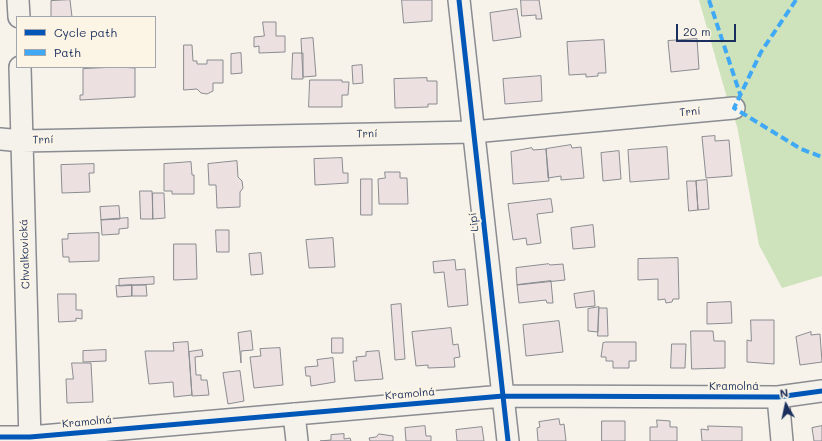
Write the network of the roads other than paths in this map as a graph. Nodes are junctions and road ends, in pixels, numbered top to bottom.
1 (18, 0) edge
2 (459, 0) edge
3 (19, 16) edge
4 (20, 68) edge
5 (734, 108) dead end
6 (473, 132) junction
7 (0, 139) edge
8 (22, 140) junction
9 (822, 391) edge
10 (503, 396) junction
11 (778, 397) junction
12 (294, 414) junction
13 (0, 437) edge
14 (30, 439) edge
15 (297, 441) edge
16 (508, 441) edge
17 (782, 441) edge

1 - 3 street
2 - 6 street, Lipí
4 - 8 street, Chvalkovická
5 - 6 street, Trní
6 - 8 street, Trní
6 - 10 street, Lipí
7 - 8 street, Trní
8 - 14 street, Chvalkovická
9 - 11 street, Kramolná
10 - 11 street, Kramolná
10 - 12 street, Kramolná
10 - 16 street, Lipí
11 - 17 street
12 - 14 street, Kramolná
12 - 15 street
13 - 14 street, Kramolná

